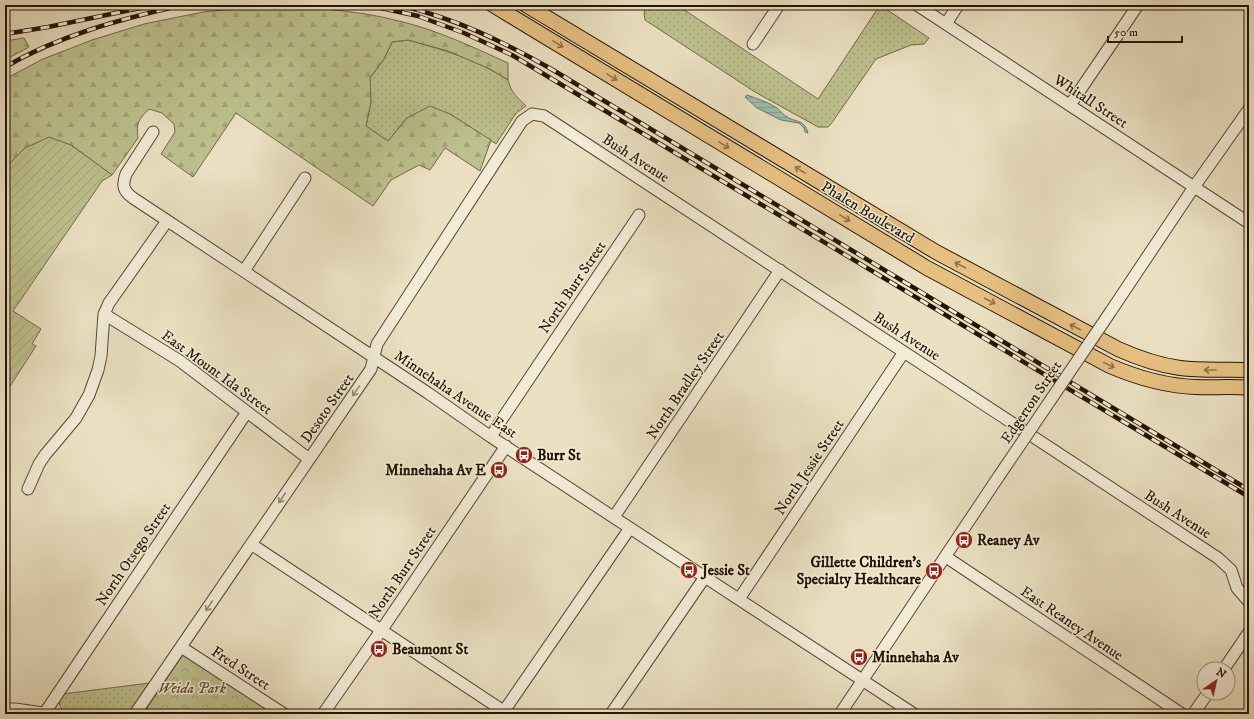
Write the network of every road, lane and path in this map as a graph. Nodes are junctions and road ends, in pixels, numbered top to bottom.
1 (493, 5) edge
2 (526, 5) edge
3 (779, 5) edge
4 (917, 5) edge
5 (958, 5) edge
6 (1138, 5) edge
7 (946, 24) junction
8 (753, 44) dead end
9 (1070, 105) junction
10 (1249, 109) edge
11 (532, 114) joint
12 (153, 132) dead end
13 (305, 178) dead end
14 (1194, 186) junction
15 (639, 215) dead end
16 (167, 220) junction
17 (1249, 223) edge
18 (780, 270) junction
19 (244, 271) junction
20 (104, 314) junction
21 (904, 352) junction
22 (374, 357) junction
23 (1249, 370) edge
24 (1249, 388) edge
25 (247, 412) junction
26 (491, 437) junction
27 (506, 446) junction
28 (309, 459) junction
29 (28, 488) dead end
30 (614, 517) junction
31 (630, 528) junction
32 (251, 544) junction
33 (946, 557) junction
34 (704, 577) junction
35 (739, 599) junction
36 (1249, 602) edge
37 (380, 631) junction
38 (1249, 632) edge
39 (181, 647) junction
40 (1229, 661) edge
41 (863, 680) junction
42 (1202, 701) edge
43 (5, 708) edge
44 (506, 713) edge
45 (46, 714) edge
46 (135, 714) edge
47 (284, 714) edge
48 (322, 714) edge
49 (611, 714) edge
50 (840, 714) edge
51 (914, 714) edge
52 (1182, 714) edge
53 (1193, 714) edge

1 -> 24 main road, Phalen Boulevard
23 -> 2 main road, Phalen Boulevard
3 - 8 street
4 - 7 street, Whitall Street
5 - 7 street
6 - 9 street
7 - 9 street, Whitall Street
9 - 14 street, Whitall Street
10 - 14 street, Edgerton Street
11 - 18 street, Bush Avenue
11 - 22 street, Desoto Street
12 - 16 street, Minnehaha Avenue East
13 - 19 street
14 - 17 street, Whitall Street
14 - 33 street, Edgerton Street, bridge
15 - 26 street, North Burr Street
16 - 19 street, Minnehaha Avenue East
16 - 20 street
18 - 21 street, Bush Avenue
18 - 30 street, North Bradley Street
19 - 22 street, Minnehaha Avenue East
20 - 25 street, East Mount Ida Street
20 - 29 street
21 - 35 street, North Jessie Street
21 - 36 street, Bush Avenue
22 - 26 street, Minnehaha Avenue East
22 -> 28 street, Desoto Street
25 - 28 street, East Mount Ida Street
25 - 45 street, North Otsego Street
26 - 27 street, Minnehaha Avenue East
27 - 30 street, Minnehaha Avenue East
27 - 37 street, North Burr Street
28 -> 32 street, Desoto Street
30 - 31 street, Minnehaha Avenue East
31 - 34 street, Minnehaha Avenue East
31 - 44 street
32 - 37 street
32 -> 39 street, Desoto Street
33 - 41 street, Edgerton Street
33 - 52 street, East Reaney Avenue
34 - 35 street, Minnehaha Avenue East
34 - 49 street
35 - 41 street, Minnehaha Avenue East
37 - 44 street
37 - 48 street, North Burr Street
38 - 40 street
39 - 46 street, Desoto Street
39 - 47 street, Fred Street
41 - 50 street, Edgerton Street
41 - 51 street, Minnehaha Avenue East
42 - 53 street
43 - 45 street

